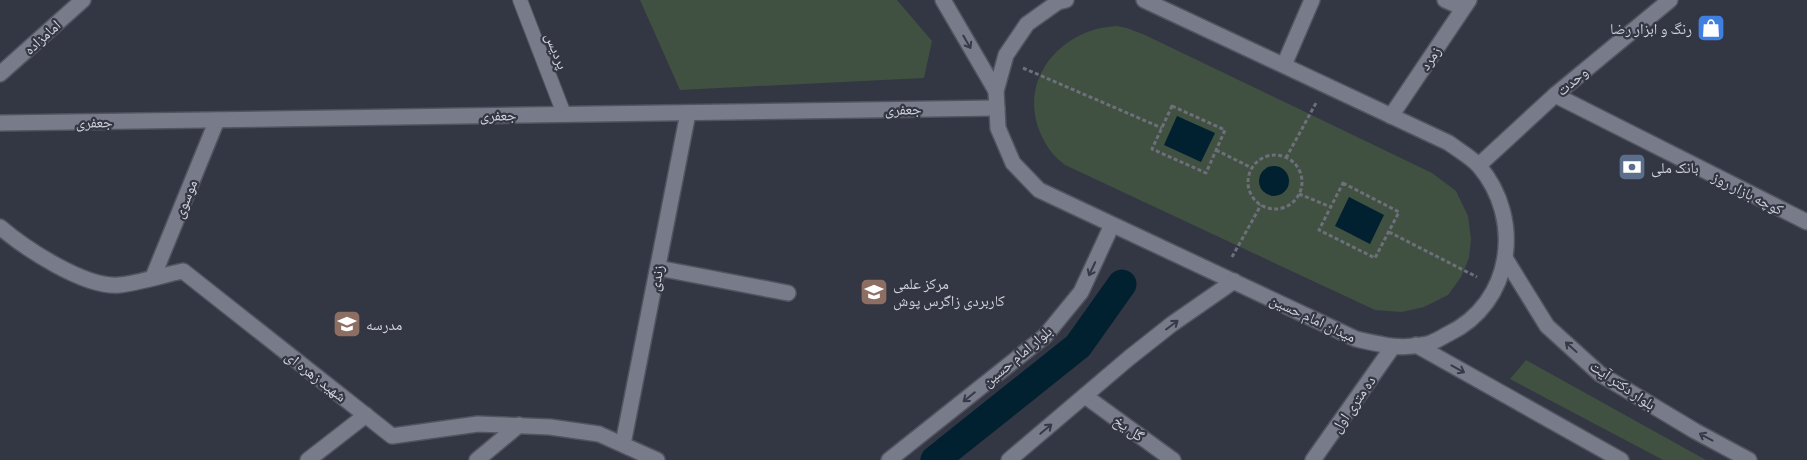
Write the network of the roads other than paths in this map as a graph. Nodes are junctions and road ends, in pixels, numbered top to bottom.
1 (83, 0) edge
2 (520, 0) edge
3 (942, 0) edge
4 (1144, 0) edge
5 (1312, 0) edge
6 (1445, 0) edge
7 (1670, 0) edge
8 (1059, 1) edge
9 (1161, 4) edge
10 (1466, 4) edge
11 (1284, 65) junction
12 (0, 74) edge
13 (996, 91) junction
14 (1555, 95) junction
15 (997, 108) junction
16 (688, 112) junction
17 (564, 114) junction
18 (1391, 116) junction
19 (217, 120) junction
20 (0, 123) edge
21 (1478, 165) junction
22 (1807, 222) edge
23 (1112, 225) junction
24 (0, 227) edge
25 (1505, 258) junction
26 (658, 268) junction
27 (152, 277) junction
28 (1228, 278) junction
29 (788, 293) dead end
30 (1416, 345) junction
31 (1392, 348) junction
32 (1085, 396) junction
33 (366, 415) junction
34 (519, 426) junction
35 (623, 444) junction
36 (308, 460) edge
37 (477, 460) edge
38 (657, 460) edge
39 (889, 460) edge
40 (1009, 460) edge
41 (1173, 460) edge
42 (1314, 460) edge
43 (1621, 460) edge
44 (1749, 460) edge

1 - 12 street, امامزاده
2 - 17 lane, پردیس
3 -> 13 street
4 - 9 street, میدان امام حسین
5 - 11 street
6 - 10 street
7 - 14 street, وحدت
8 - 13 street, میدان امام حسین
9 - 11 street, میدان امام حسین
10 - 18 street, زمرد
11 - 18 street, میدان امام حسین
13 - 15 street, میدان امام حسین
14 - 21 street, وحدت
14 - 22 street, کوچه بازار روز
15 - 16 street, جعفری
15 - 23 street, میدان امام حسین
16 - 17 street, جعفری
16 - 26 street, زندی
17 - 19 street, جعفری
18 - 21 street, میدان امام حسین
19 - 20 street, جعفری
19 - 27 street, موسوی
21 - 25 street, میدان امام حسین
23 - 28 street, میدان امام حسین
23 -> 39 street, بلوار امام حسین
24 - 27 street, شهید زهره ای
25 - 30 street, میدان امام حسین
44 -> 25 street, بلوار دکتر آیت
26 - 29 street
26 - 35 street, زندی
27 - 33 street, شهید زهره ای
28 - 31 street, میدان امام حسین
32 -> 28 street
30 - 31 street, میدان امام حسین
30 -> 43 street
31 - 42 street, ده متری اول
40 -> 32 street
32 - 41 street, گل یخ
33 - 34 street, شهید زهره ای
33 - 36 street
34 - 35 street, شهید زهره ای
34 - 37 street
35 - 38 street, شهید زهره ای

